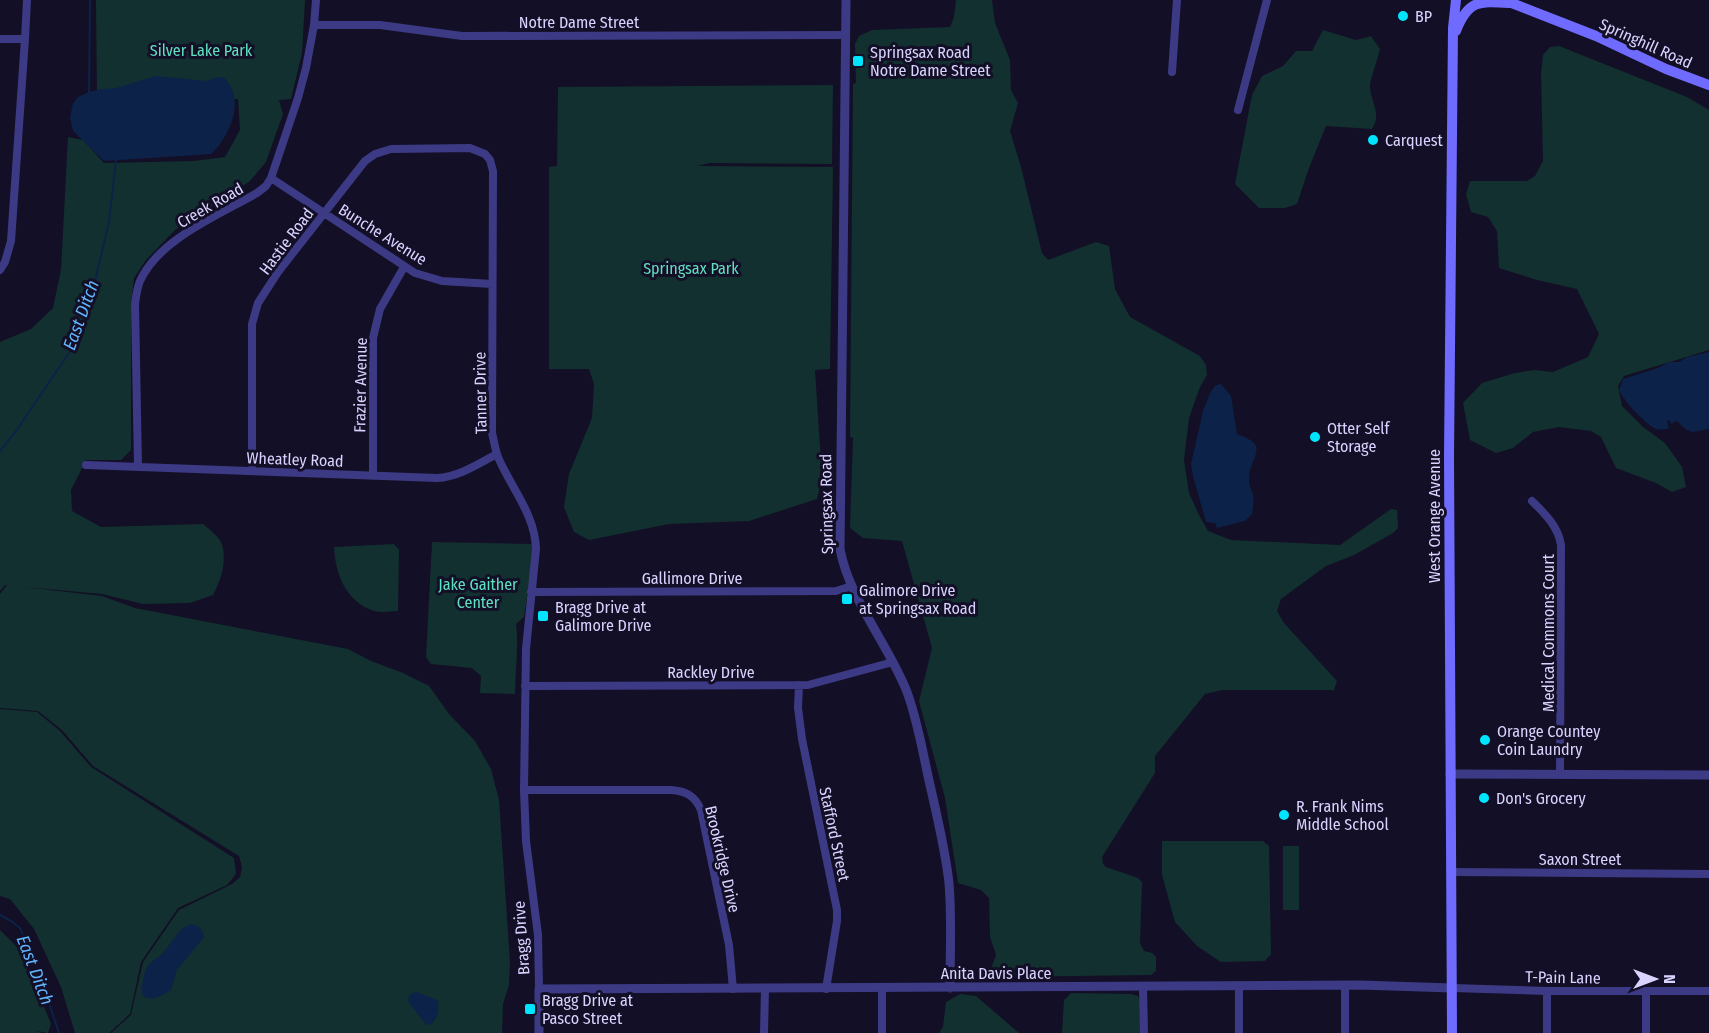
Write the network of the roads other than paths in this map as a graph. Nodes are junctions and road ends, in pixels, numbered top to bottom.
1 (27, 0) edge
2 (316, 0) edge
3 (846, 0) edge
4 (1178, 0) edge
5 (1267, 0) edge
6 (1456, 0) edge
7 (1508, 2) edge
8 (314, 25) junction
9 (846, 35) junction
10 (0, 39) edge
11 (25, 39) junction
12 (1453, 45) junction
13 (1172, 72) dead end
14 (1709, 85) edge
15 (1238, 110) dead end
16 (485, 154) joint
17 (271, 178) junction
18 (323, 213) junction
19 (404, 267) junction
20 (0, 270) edge
21 (492, 284) junction
22 (497, 454) junction
23 (86, 465) dead end
24 (138, 467) junction
25 (252, 471) junction
26 (373, 475) junction
27 (1532, 501) dead end
28 (852, 586) junction
29 (531, 592) junction
30 (893, 662) junction
31 (525, 686) junction
32 (799, 686) junction
33 (1450, 774) junction
34 (1560, 775) junction
35 (1709, 775) edge
36 (524, 790) junction
37 (526, 841) joint
38 (1451, 872) junction
39 (1709, 873) edge
40 (1345, 986) junction
41 (1143, 987) junction
42 (1239, 987) junction
43 (882, 988) junction
44 (950, 988) junction
45 (1452, 988) junction
46 (539, 989) junction
47 (733, 989) junction
48 (765, 989) junction
49 (826, 989) junction
50 (1547, 991) junction
51 (1646, 991) junction
52 (1709, 992) edge
53 (539, 1033) edge
54 (764, 1033) edge
55 (882, 1033) edge
56 (1144, 1033) edge
57 (1239, 1033) edge
58 (1344, 1033) edge
59 (1452, 1033) edge
60 (1547, 1033) edge
61 (1646, 1033) edge

1 - 11 street
2 - 8 street, Creek Road
3 - 9 street, Springsax Road
4 - 13 street
5 - 15 street
6 - 12 main road, West Orange Avenue
7 - 12 main road
7 - 14 main road, Springhill Road
8 - 9 street, Notre Dame Street
8 - 17 street, Creek Road
9 - 28 street, Springsax Road
10 - 11 street
11 - 20 street
12 - 33 main road, West Orange Avenue
16 - 18 street, Hastie Road
16 - 21 street, Tanner Drive
17 - 18 street, Bunche Avenue
17 - 24 street, Creek Road
18 - 19 street, Bunche Avenue
18 - 25 street, Hastie Road
19 - 21 street, Bunche Avenue
19 - 26 street, Frazier Avenue
21 - 22 street, Tanner Drive
22 - 26 street, Wheatley Road
22 - 29 street, Tanner Drive
23 - 24 street, Wheatley Road
24 - 25 street, Wheatley Road
25 - 26 street, Wheatley Road
27 - 34 street, Medical Commons Court
28 - 29 street, Gallimore Drive
28 - 30 street, Springsax Road
29 - 31 street, Tanner Drive
30 - 32 street, Rackley Drive
30 - 44 street, Springsax Road
31 - 32 street, Rackley Drive
31 - 36 street, Tanner Drive
32 - 49 street, Stafford Street
33 - 34 street
33 - 38 main road, West Orange Avenue
34 - 35 street
36 - 37 street, Tanner Drive
36 - 47 street, Brookridge Drive
37 - 46 street, Bragg Drive
38 - 39 street, Saxon Street
38 - 45 main road, West Orange Avenue
40 - 42 street, Anita Davis Place
40 - 45 street, Anita Davis Place
40 - 58 street
41 - 42 street, Anita Davis Place
41 - 44 street, Anita Davis Place
41 - 56 street
42 - 57 street
43 - 44 street, Anita Davis Place
43 - 49 street, Anita Davis Place
43 - 55 street
45 - 50 street, T-Pain Lane
45 - 59 main road, West Orange Avenue
46 - 47 street, Anita Davis Place
46 - 53 street, Bragg Drive
47 - 48 street, Anita Davis Place
48 - 49 street, Anita Davis Place
48 - 54 street
50 - 51 street, T-Pain Lane
50 - 60 street
51 - 52 street, T-Pain Lane
51 - 61 street

